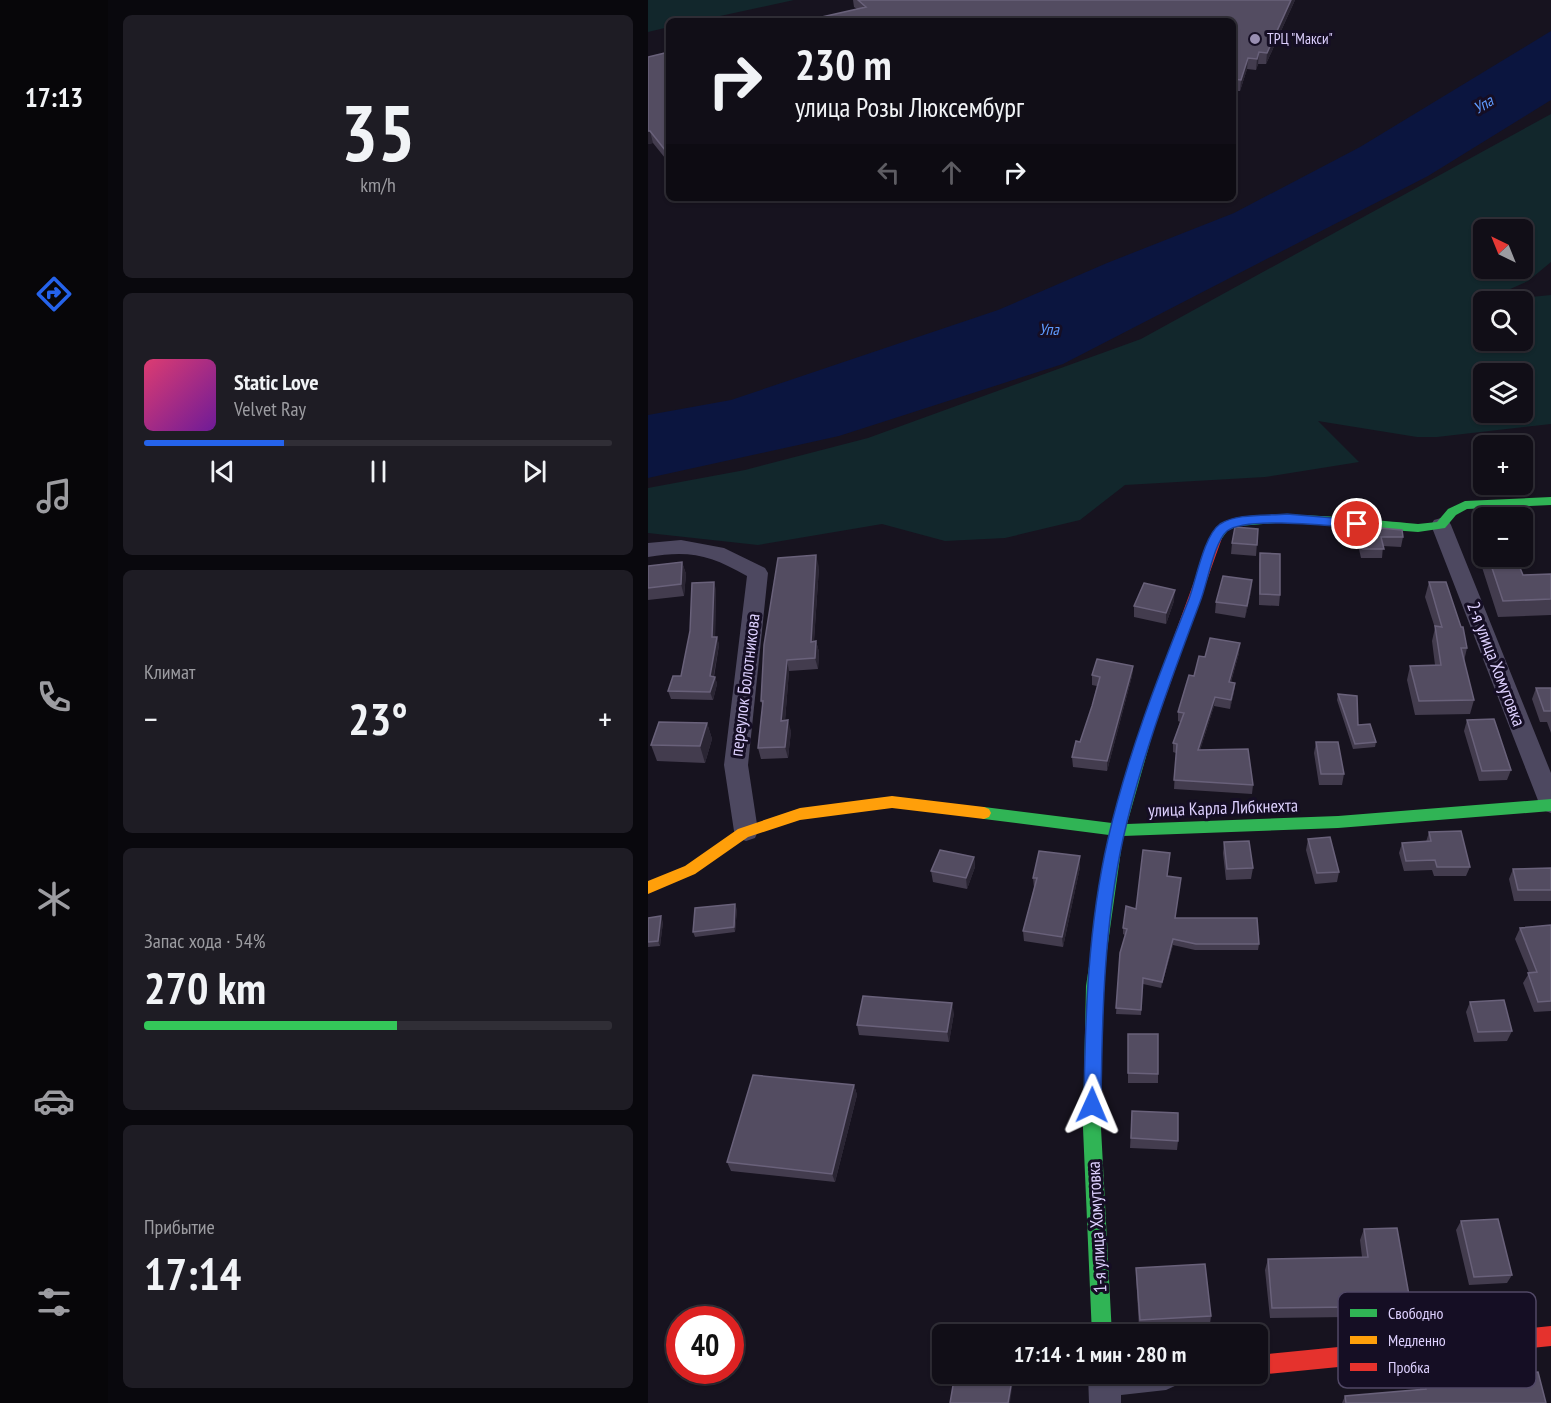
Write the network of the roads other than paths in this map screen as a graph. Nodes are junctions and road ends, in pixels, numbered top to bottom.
1 (1551, 501) edge
2 (1441, 525) junction
3 (648, 550) edge
4 (1551, 804) edge
5 (1118, 830) junction
6 (746, 831) junction
7 (648, 888) edge
8 (1101, 1324) edge
9 (1551, 1336) edge
10 (1536, 1337) edge
11 (1338, 1357) edge
12 (1268, 1364) edge

1 - 2 street
2 - 4 street, 2-я улица Хомутовка
2 - 5 street, 1-я улица Хомутовка
3 - 6 street, переулок Болотникова
4 - 5 street, улица Карла Либкнехта
5 - 6 street, улица Карла Либкнехта
5 - 8 street, 1-я улица Хомутовка
6 - 7 street
9 - 10 street
11 - 12 street

